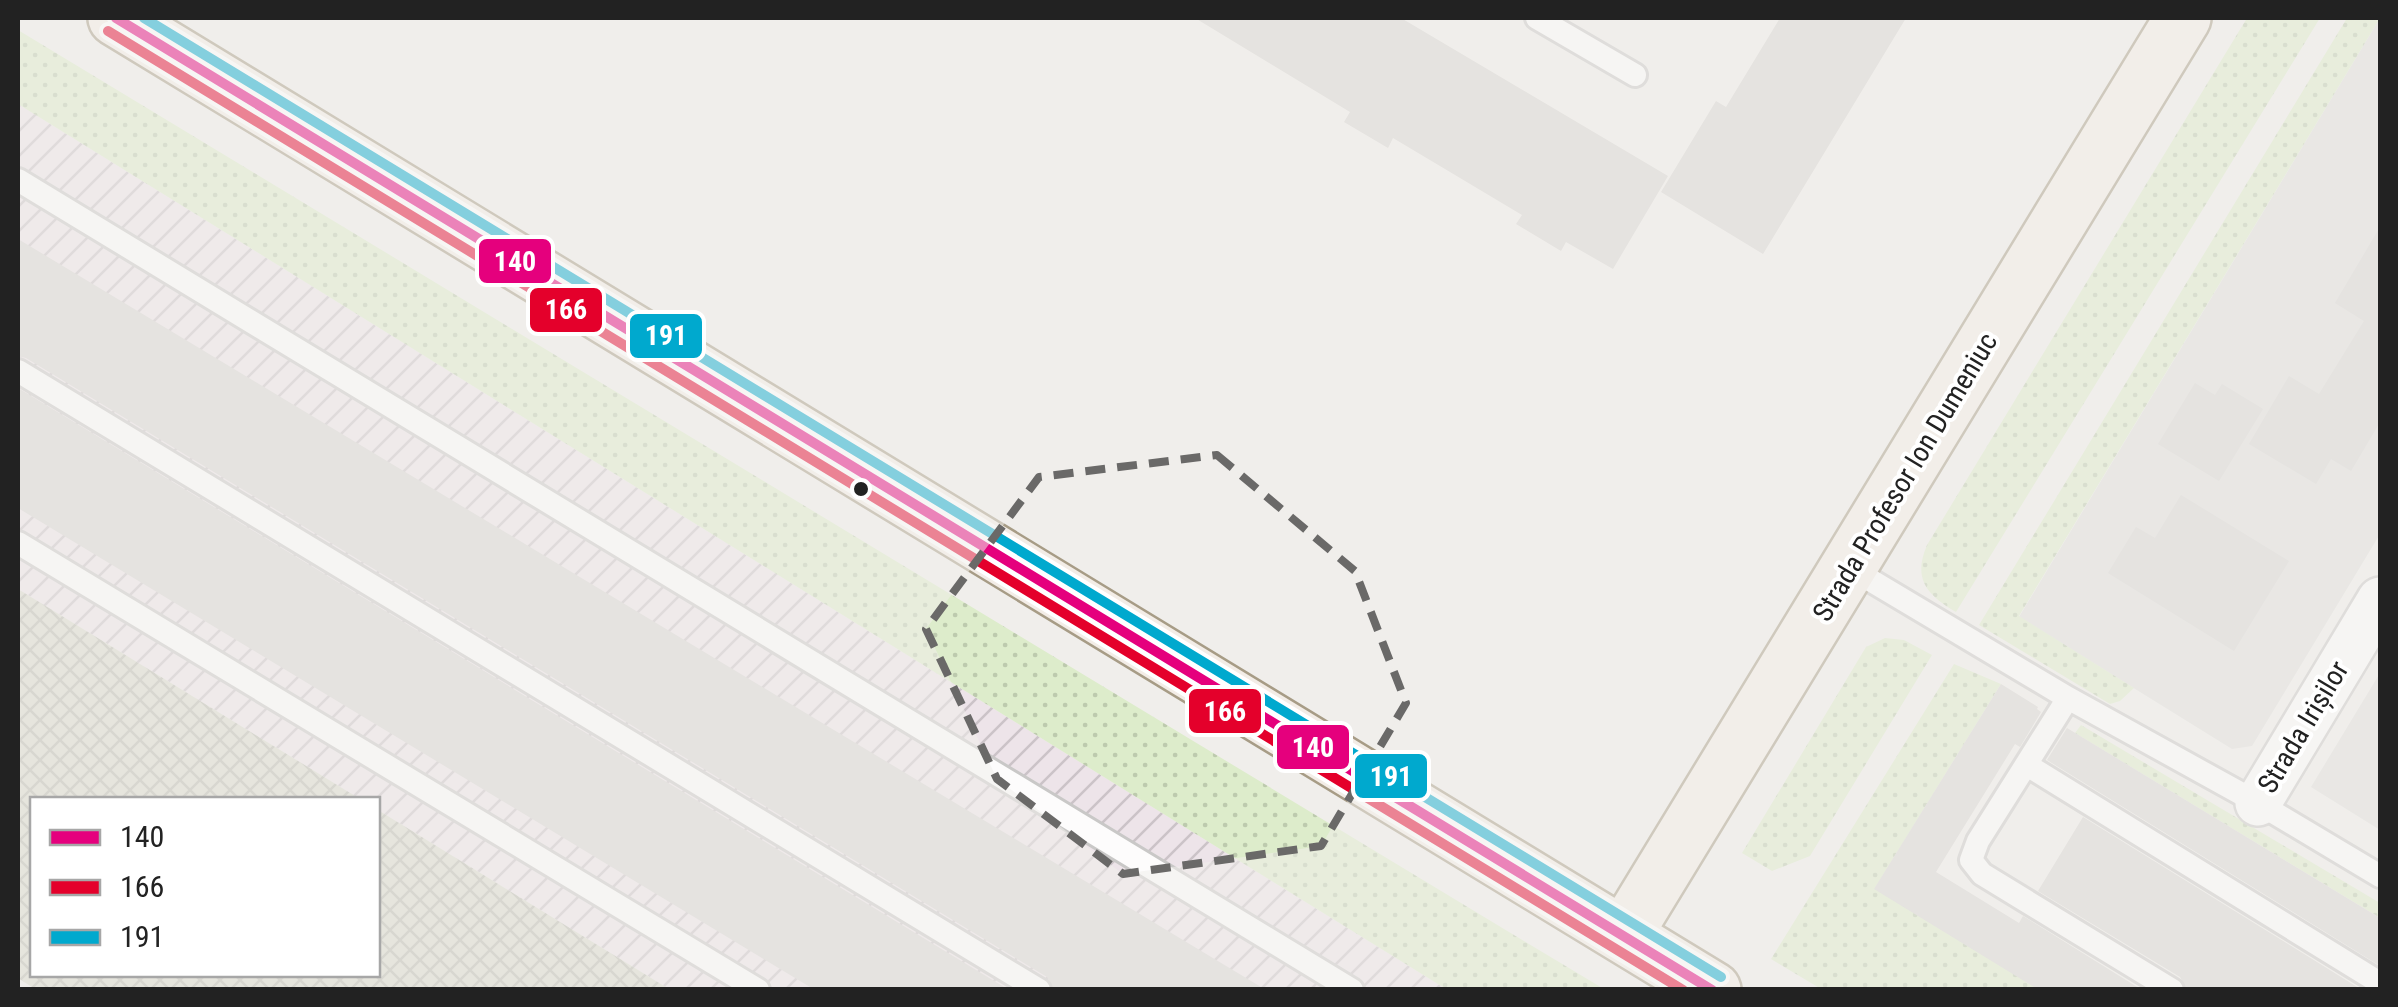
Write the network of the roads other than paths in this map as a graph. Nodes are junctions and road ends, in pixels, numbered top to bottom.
1 (116, 18) edge
2 (1538, 18) edge
3 (2183, 18) edge
4 (1635, 76) dead end
5 (18, 180) edge
6 (18, 370) edge
7 (18, 543) edge
8 (1850, 568) junction
9 (2380, 600) edge
10 (2068, 698) junction
11 (2027, 765) junction
12 (2258, 803) junction
13 (2380, 876) edge
14 (1624, 935) junction
15 (2380, 983) edge
16 (758, 990) edge
17 (1039, 990) edge
18 (1352, 990) edge
19 (1714, 990) edge
20 (2172, 990) edge

1 - 14 main road
2 - 4 lane
3 - 8 main road, Strada Profesor Ion Dumeniuc
5 - 18 lane
6 - 17 lane
7 - 16 lane
8 - 10 lane
8 - 14 main road, Strada Profesor Ion Dumeniuc
9 - 12 street, Strada Irișilor
10 - 11 lane
10 - 12 lane
11 - 15 lane
11 - 20 lane
12 - 13 lane
14 - 19 main road

